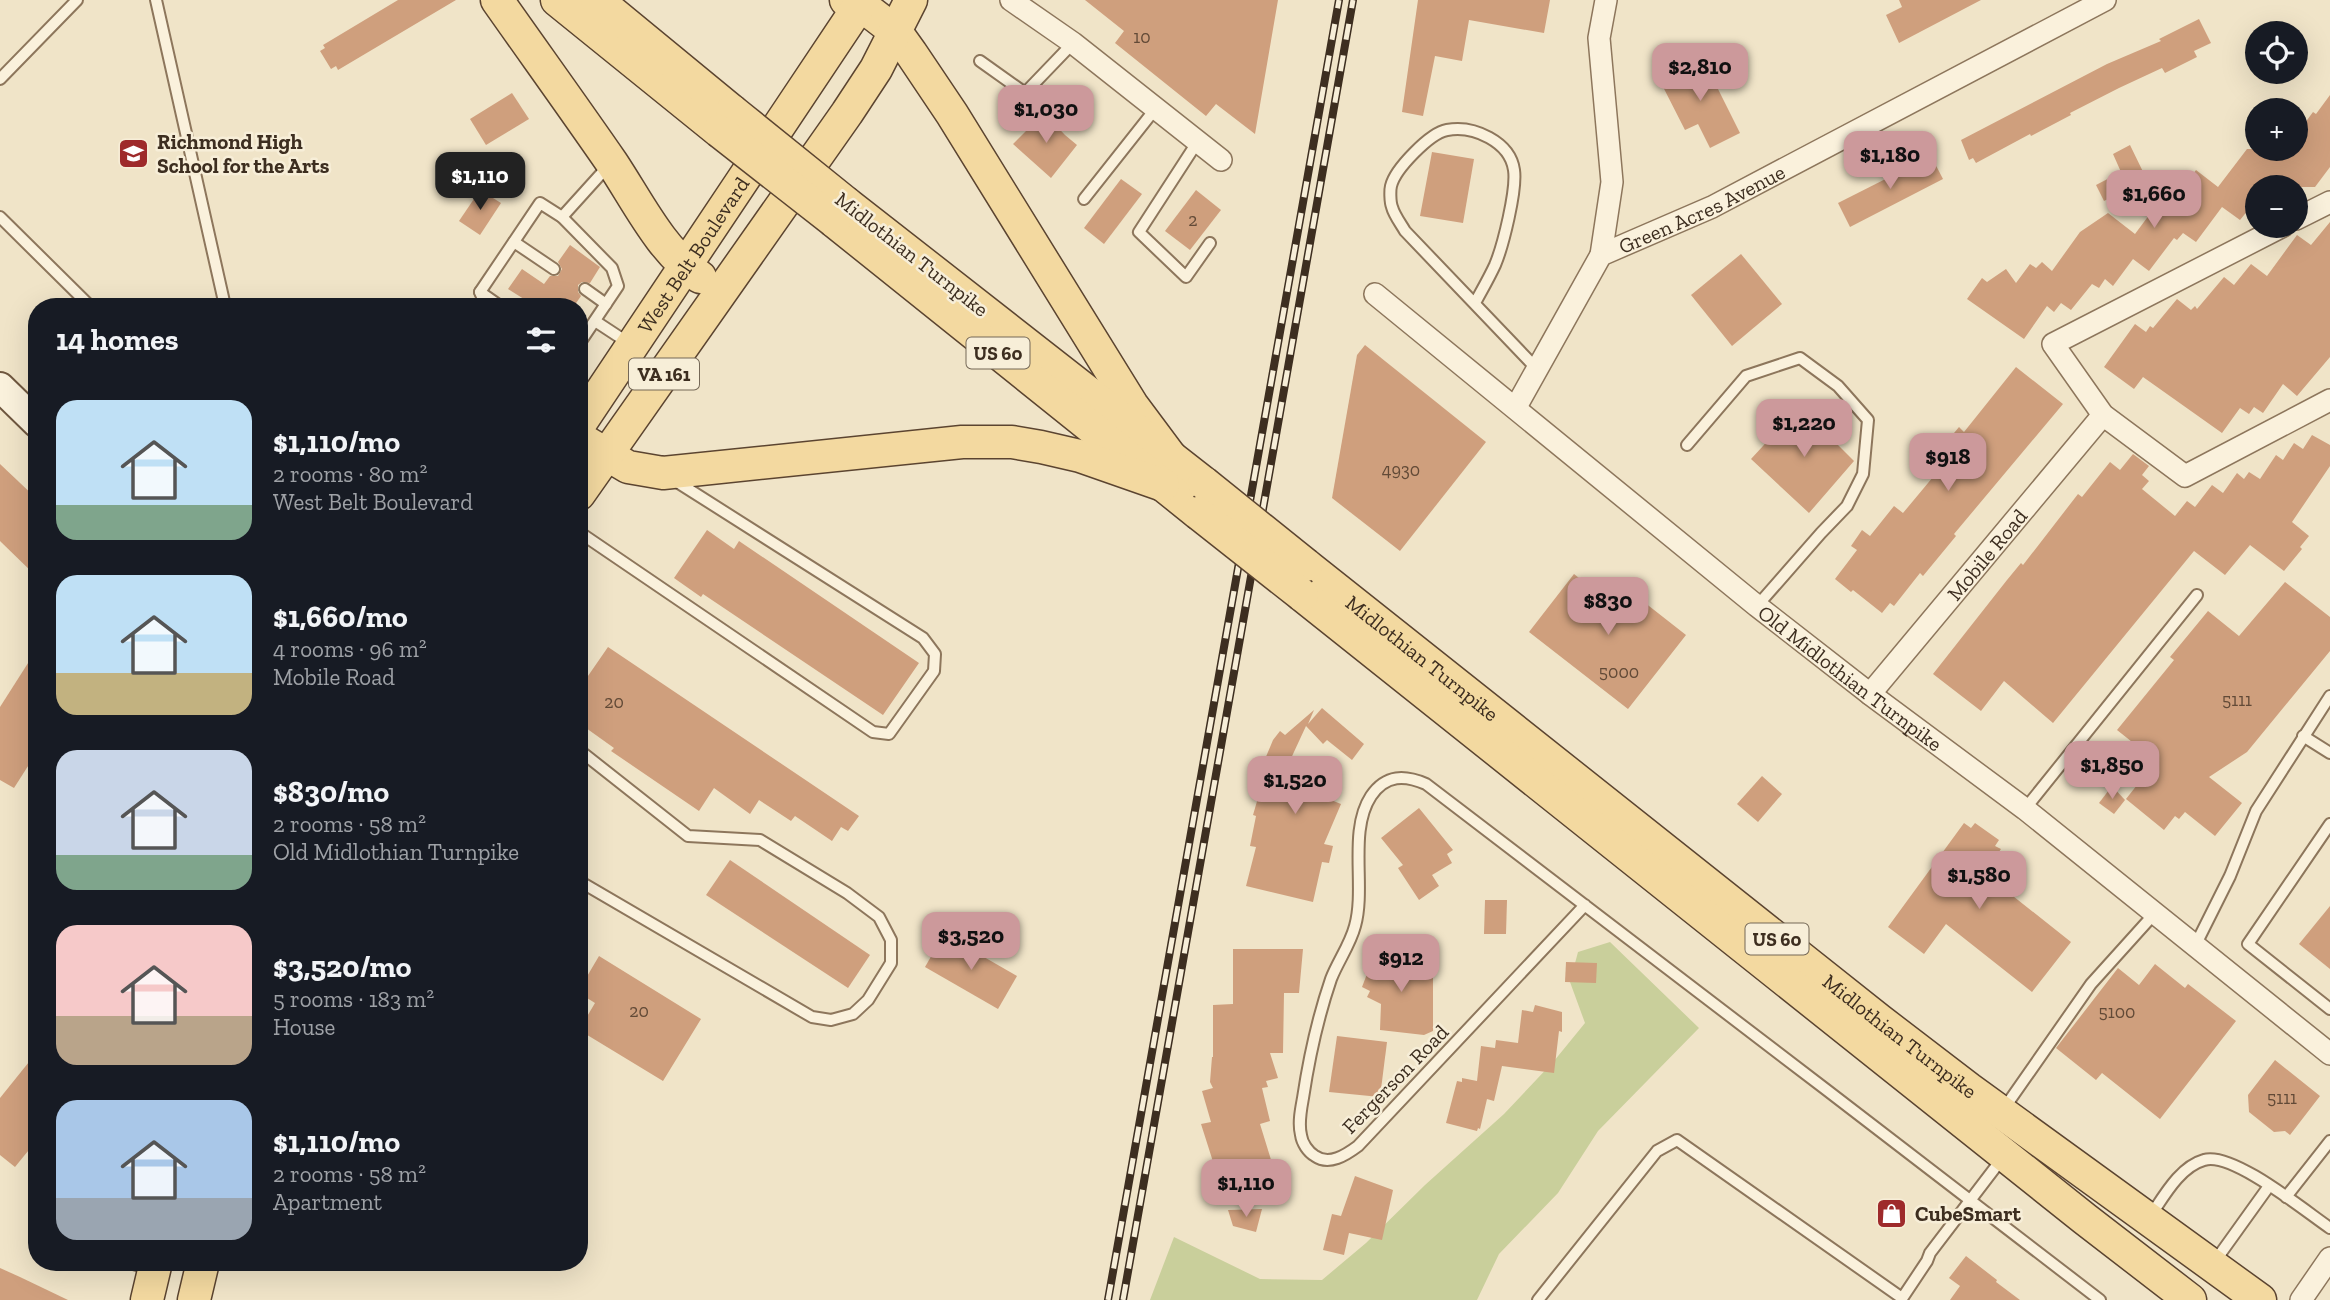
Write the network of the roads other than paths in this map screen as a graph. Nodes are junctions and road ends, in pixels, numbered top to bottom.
1 (77, 0) edge
2 (156, 0) edge
3 (497, 0) edge
4 (557, 0) edge
5 (597, 0) edge
6 (911, 0) edge
7 (1011, 0) edge
8 (1606, 0) edge
9 (2105, 0) edge
10 (857, 2) edge
11 (896, 32) junction
12 (1073, 43) junction
13 (979, 61) dead end
14 (0, 79) edge
15 (1156, 108) junction
16 (725, 121) junction
17 (1198, 141) junction
18 (1221, 160) dead end
19 (611, 163) junction
20 (1084, 199) dead end
21 (2330, 202) edge
22 (2308, 213) edge
23 (562, 217) junction
24 (0, 218) edge
25 (2261, 238) edge
26 (514, 242) junction
27 (1210, 243) dead end
28 (1601, 254) junction
29 (684, 266) junction
30 (554, 269) dead end
31 (585, 289) dead end
32 (722, 291) junction
33 (480, 292) junction
34 (1375, 294) dead end
35 (82, 298) edge
36 (223, 298) edge
37 (483, 298) edge
38 (489, 298) edge
39 (1475, 303) junction
40 (606, 304) junction
41 (595, 321) junction
42 (588, 331) edge
43 (632, 345) junction
44 (1537, 369) junction
45 (0, 387) edge
46 (2330, 400) edge
47 (588, 406) edge
48 (1516, 407) junction
49 (28, 414) edge
50 (2103, 415) junction
51 (588, 444) edge
52 (1688, 445) dead end
53 (606, 456) junction
54 (1166, 470) junction
55 (663, 473) junction
56 (588, 481) edge
57 (588, 538) edge
58 (1304, 580) junction
59 (2197, 595) dead end
60 (1758, 606) junction
61 (1870, 694) junction
62 (2330, 696) edge
63 (2303, 736) junction
64 (2330, 753) edge
65 (588, 757) edge
66 (2025, 808) junction
67 (2330, 824) edge
68 (588, 886) edge
69 (1585, 905) junction
70 (2155, 913) junction
71 (2195, 946) junction
72 (2330, 1009) edge
73 (2330, 1054) edge
74 (2012, 1136) junction
75 (2330, 1141) edge
76 (2269, 1186) junction
77 (2286, 1197) junction
78 (1970, 1199) junction
79 (2148, 1219) junction
80 (2330, 1228) edge
81 (2328, 1263) edge
82 (2211, 1266) junction
83 (145, 1271) edge
84 (201, 1271) edge
85 (1901, 1299) edge
86 (147, 1300) edge
87 (194, 1300) edge
88 (1538, 1300) edge
89 (2100, 1300) edge
90 (2190, 1300) edge
91 (2260, 1300) edge
92 (2301, 1300) edge

1 - 14 lane
2 - 36 lane
3 - 19 main road
4 - 16 main road, Midlothian Turnpike / US 60
5 - 16 main road, Midlothian Turnpike / US 60
6 - 11 main road, VA 161
7 - 12 street
8 - 28 street
9 - 28 street, Green Acres Avenue
10 - 11 main road
10 - 29 main road, West Belt Boulevard / VA 161
11 - 32 main road, West Belt Boulevard / VA 161
11 - 54 main road
12 - 13 lane
12 - 15 street
15 - 17 street
15 - 20 lane
16 - 54 main road, Midlothian Turnpike / US 60, bridge
17 - 18 street
17 - 27 lane
19 - 23 lane
19 - 29 main road
21 - 22 street
23 - 26 lane
23 - 40 lane
24 - 35 lane
25 - 50 street
26 - 30 lane
26 - 33 lane
28 - 44 street, Green Acres Avenue
29 - 32 main road
29 - 43 main road, West Belt Boulevard / VA 161
31 - 40 lane
32 - 53 main road, West Belt Boulevard / VA 161
33 - 37 lane
33 - 38 lane
34 - 48 street, Old Midlothian Turnpike
39 - 39 lane
39 - 44 lane
40 - 41 lane
41 - 42 lane
41 - 43 lane
43 - 47 main road, West Belt Boulevard / VA 161
44 - 48 street, Green Acres Avenue
45 - 49 street
46 - 50 street
48 - 60 street, Old Midlothian Turnpike
50 - 61 street, Mobile Road
51 - 53 main road
52 - 60 lane
53 - 55 main road
53 - 56 main road, VA 161
54 - 55 main road
54 - 58 main road, Midlothian Turnpike / US 60, bridge
55 - 57 lane
58 - 74 main road, Midlothian Turnpike / US 60
58 - 74 main road, Midlothian Turnpike / US 60
59 - 66 lane
60 - 61 street, Old Midlothian Turnpike
61 - 66 street, Old Midlothian Turnpike
62 - 63 lane
63 - 64 lane
63 - 71 lane
65 - 68 lane
66 - 70 street, Old Midlothian Turnpike
67 - 72 lane
69 - 69 lane, Fergerson Road
69 - 78 lane, Fergerson Road
70 - 71 street, Old Midlothian Turnpike
70 - 74 lane
71 - 73 street, Old Midlothian Turnpike
74 - 78 lane
74 - 79 main road, Midlothian Turnpike / US 60
74 - 90 main road, Midlothian Turnpike / US 60
75 - 77 lane
76 - 77 lane
76 - 79 lane
76 - 82 lane
77 - 80 lane
78 - 85 lane
78 - 89 lane, Fergerson Road
79 - 82 main road, Midlothian Turnpike / US 60
81 - 92 street
82 - 91 main road, Midlothian Turnpike / US 60
83 - 86 main road
84 - 87 main road
85 - 88 lane

